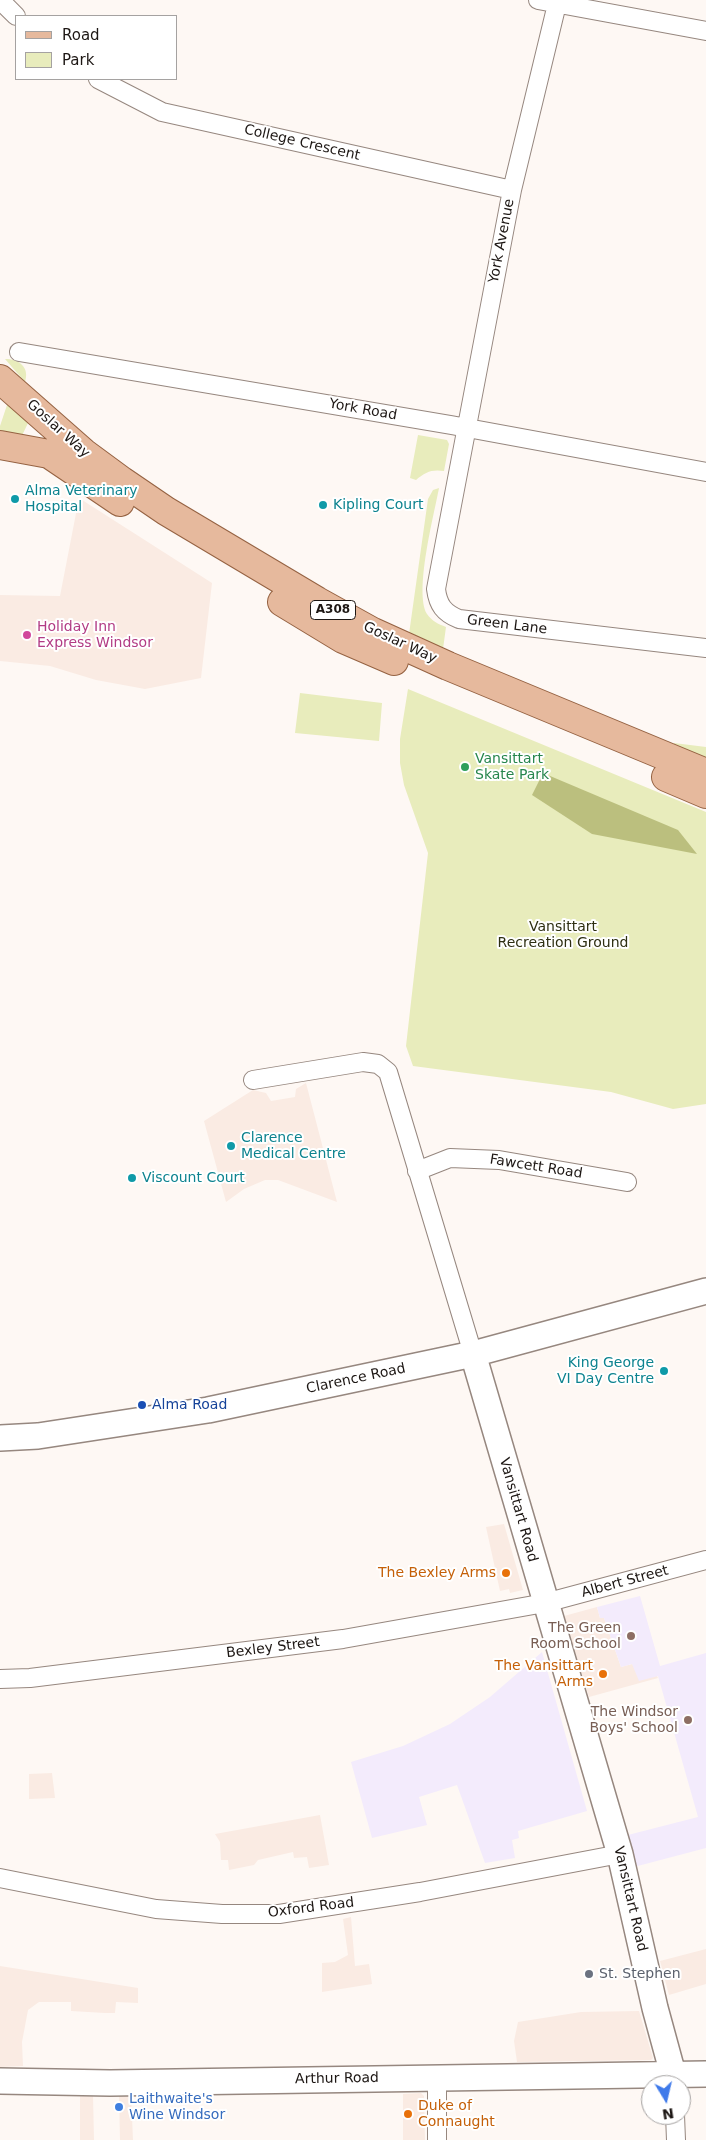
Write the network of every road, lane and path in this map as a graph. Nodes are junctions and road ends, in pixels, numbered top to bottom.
1 (0, 0) edge
2 (538, 0) edge
3 (557, 4) junction
4 (15, 15) edge
5 (706, 31) edge
6 (100, 80) edge
7 (512, 190) junction
8 (19, 352) dead end
9 (0, 379) edge
10 (466, 428) junction
11 (0, 445) edge
12 (706, 472) edge
13 (456, 479) joint
14 (706, 648) edge
15 (706, 773) edge
16 (706, 794) edge
17 (253, 1080) dead end
18 (417, 1171) junction
19 (627, 1182) dead end
20 (706, 1291) edge
21 (473, 1354) junction
22 (0, 1438) edge
23 (706, 1560) edge
24 (545, 1603) junction
25 (0, 1679) edge
26 (620, 1854) junction
27 (0, 1878) edge
28 (706, 2074) edge
29 (673, 2075) edge
30 (691, 2076) edge
31 (437, 2078) junction
32 (641, 2079) edge
33 (0, 2081) edge
34 (675, 2125) edge
35 (437, 2140) edge
36 (676, 2140) edge

1 - 4 street
2 - 3 street
3 - 5 street
3 - 7 street, York Avenue
6 - 7 street, College Crescent
7 - 10 street, York Avenue
8 - 10 street, York Road
9 - 15 main road, Goslar Way / A308
10 - 12 street, York Road
10 - 13 street, York Avenue
11 - 16 main road, Goslar Way / A308
13 - 14 street, Green Lane
17 - 18 street, Vansittart Road
18 - 19 street, Fawcett Road
18 - 21 street, Vansittart Road
20 - 21 street, Clarence Road
21 - 22 street, Clarence Road
21 - 24 street, Vansittart Road
23 - 24 street, Albert Street
24 - 25 street, Bexley Street
24 - 26 street, Vansittart Road
26 - 27 street, Oxford Road
26 - 29 street, Vansittart Road
28 - 30 street, Arthur Road
31 - 32 street, Arthur Road
31 - 33 street, Arthur Road
31 - 35 street
34 - 36 street

